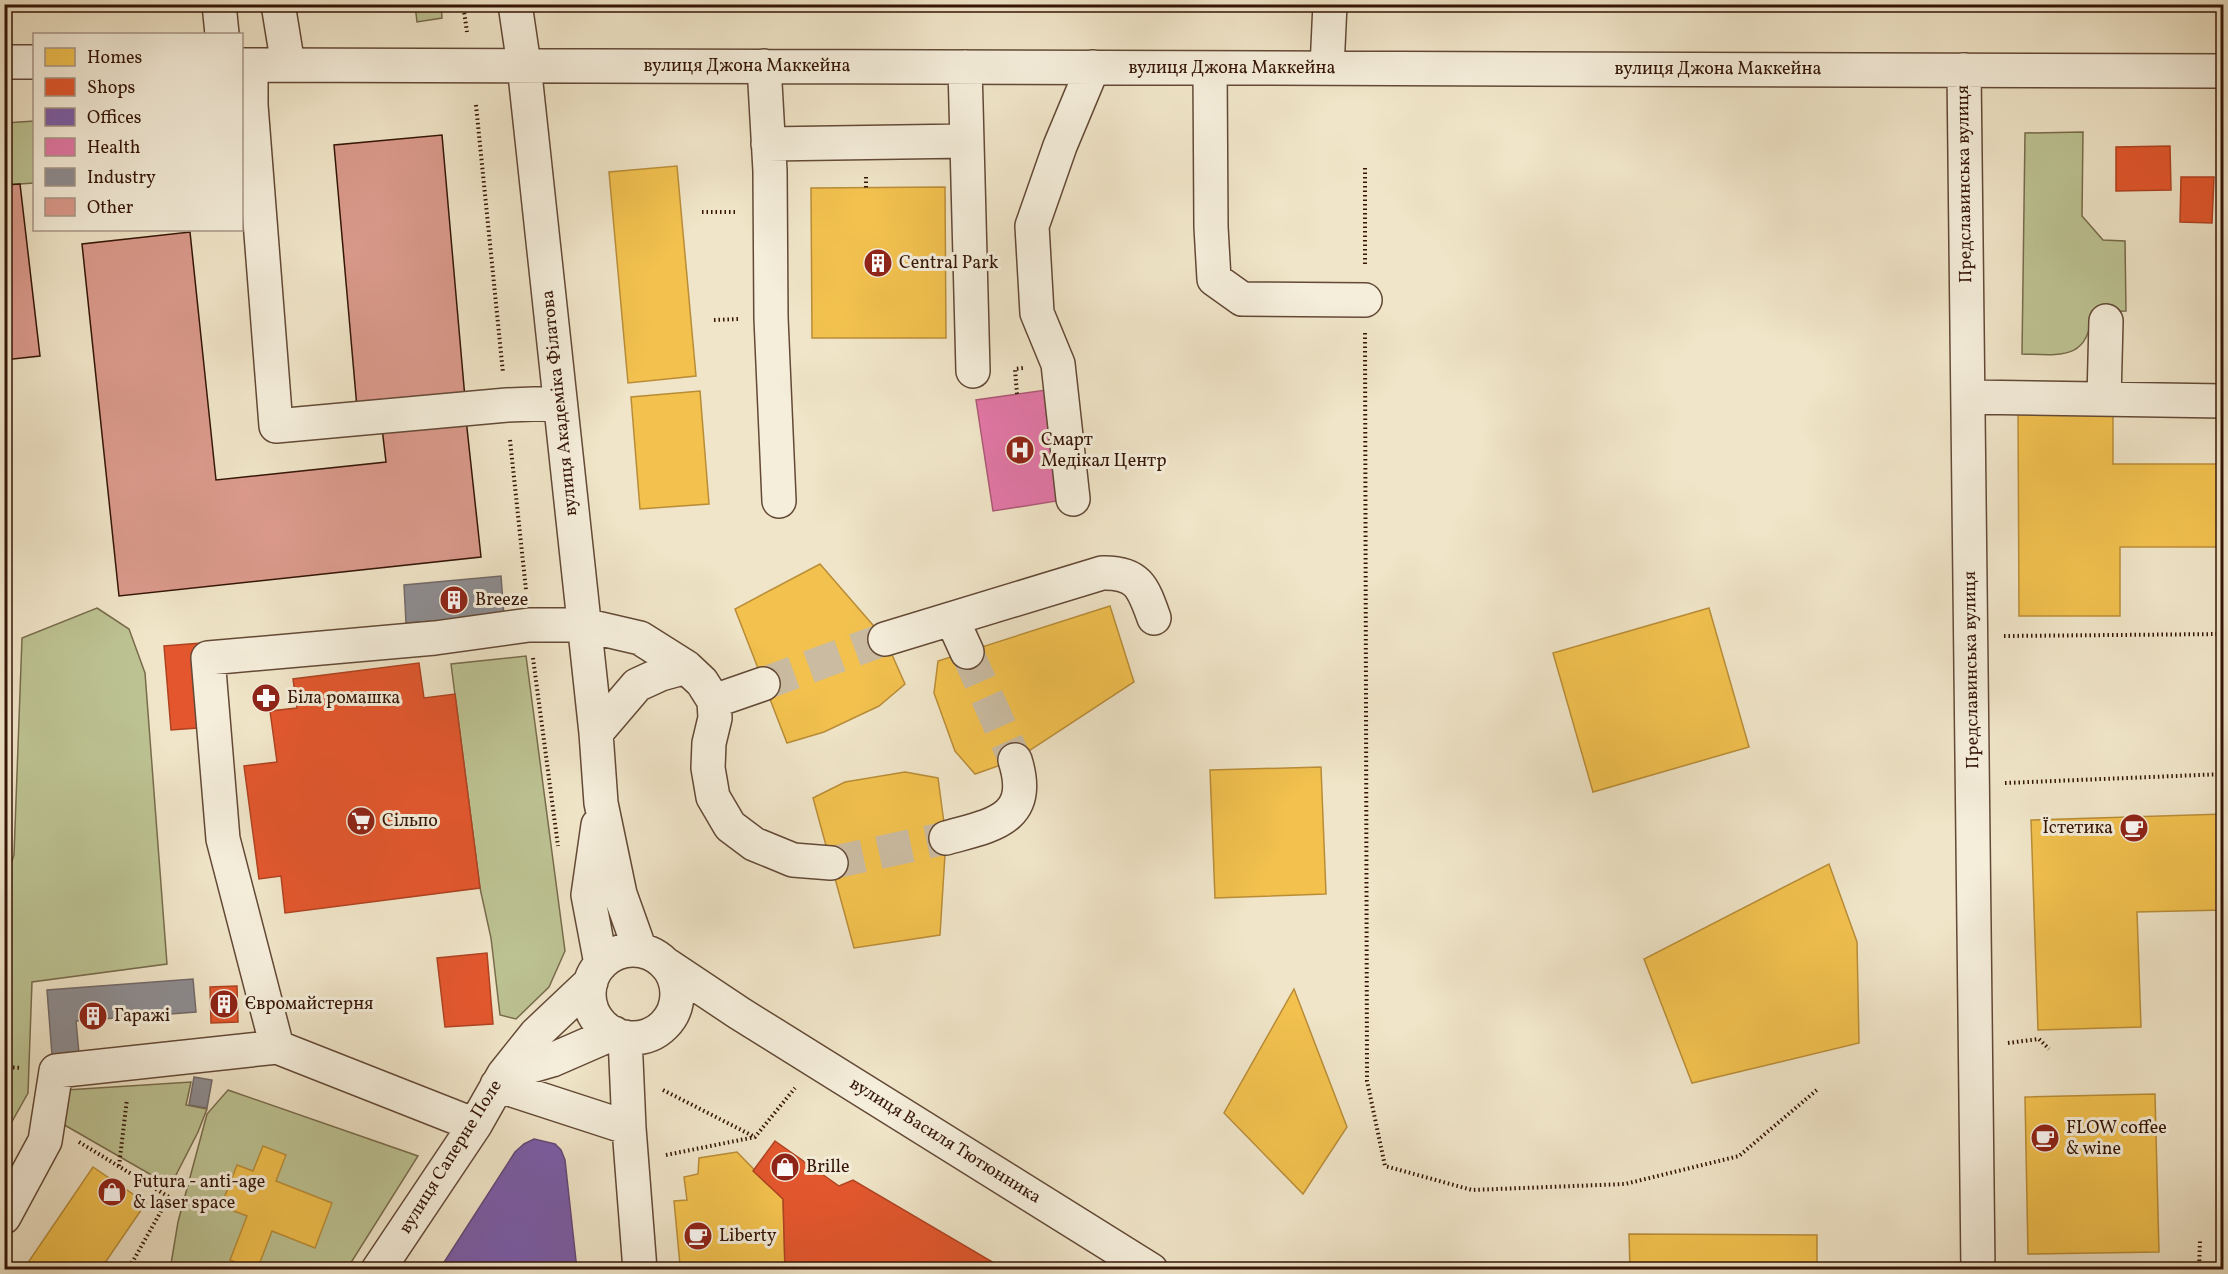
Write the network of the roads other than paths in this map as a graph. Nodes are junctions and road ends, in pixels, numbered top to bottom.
1 (219, 4) edge
2 (278, 4) edge
3 (515, 4) edge
4 (1330, 4) edge
5 (222, 33) edge
6 (4, 62) edge
7 (33, 62) edge
8 (246, 65) edge
9 (288, 65) junction
10 (524, 65) junction
11 (764, 66) junction
12 (965, 67) junction
13 (1093, 67) junction
14 (1210, 68) junction
15 (1327, 69) junction
16 (1964, 70) junction
17 (2223, 71) edge
18 (966, 141) junction
19 (768, 144) junction
20 (1365, 300) road end
21 (2106, 321) dead end
22 (973, 371) dead end
23 (1968, 397) junction
24 (2104, 399) junction
25 (2223, 401) edge
26 (560, 403) junction
27 (1073, 499) dead end
28 (779, 501) dead end
29 (1154, 618) dead end
30 (952, 619) junction
31 (584, 625) junction
32 (885, 639) tunnel mouth
33 (967, 652) tunnel mouth
34 (686, 667) junction
35 (763, 684) tunnel mouth
36 (714, 702) junction
37 (596, 733) junction
38 (1015, 760) tunnel mouth
39 (601, 803) junction
40 (946, 838) tunnel mouth
41 (831, 862) tunnel mouth
42 (652, 956) junction
43 (596, 973) junction
44 (739, 1013) junction
45 (671, 1015) junction
46 (620, 1035) junction
47 (278, 1047) junction
48 (501, 1079) junction
49 (475, 1125) junction
50 (629, 1128) junction
51 (4, 1217) edge
52 (378, 1269) edge
53 (640, 1269) edge
54 (1151, 1269) edge
55 (1978, 1269) edge

1 - 5 street
2 - 9 street
3 - 10 street, вулиця Академіка Філатова
4 - 15 street
6 - 7 street
8 - 9 street, вулиця Джона Маккейна
8 - 26 street
9 - 10 street, вулиця Джона Маккейна
10 - 11 street, вулиця Джона Маккейна
10 - 26 street, вулиця Академіка Філатова
11 - 12 street, вулиця Джона Маккейна
11 - 19 street
12 - 13 street, вулиця Джона Маккейна
12 - 18 street
13 - 14 street, вулиця Джона Маккейна
13 - 27 street
14 - 15 street, вулиця Джона Маккейна
14 - 20 street
15 - 16 street, вулиця Джона Маккейна
16 - 17 street, вулиця Джона Маккейна
16 - 23 street, Предславинська вулиця
18 - 19 street
18 - 22 street
19 - 28 street
21 - 24 street
23 - 24 street
23 - 55 street, Предславинська вулиця
24 - 25 street
26 - 31 street, вулиця Академіка Філатова
29 - 30 street
30 - 32 street
30 - 33 street
31 - 34 street
31 - 37 street, вулиця Академіка Філатова
31 - 47 street
34 - 36 street
34 - 37 street
35 - 36 street
36 - 41 street
37 - 39 street, вулиця Академіка Філатова
38 - 40 street
39 - 42 street, вулиця Академіка Філатова
39 - 43 street, вулиця Академіка Філатова
42 - 43 street
42 - 44 street, вулиця Василя Тютюнника
42 - 45 street
43 - 46 street
43 - 48 street, вулиця Саперне Поле
44 - 45 street
44 - 54 street, вулиця Василя Тютюнника
45 - 46 street
46 - 48 street, вулиця Саперне Поле
46 - 50 street
47 - 49 street
47 - 51 street
48 - 49 street, вулиця Саперне Поле
48 - 50 street
49 - 52 street, вулиця Саперне Поле
50 - 53 street

